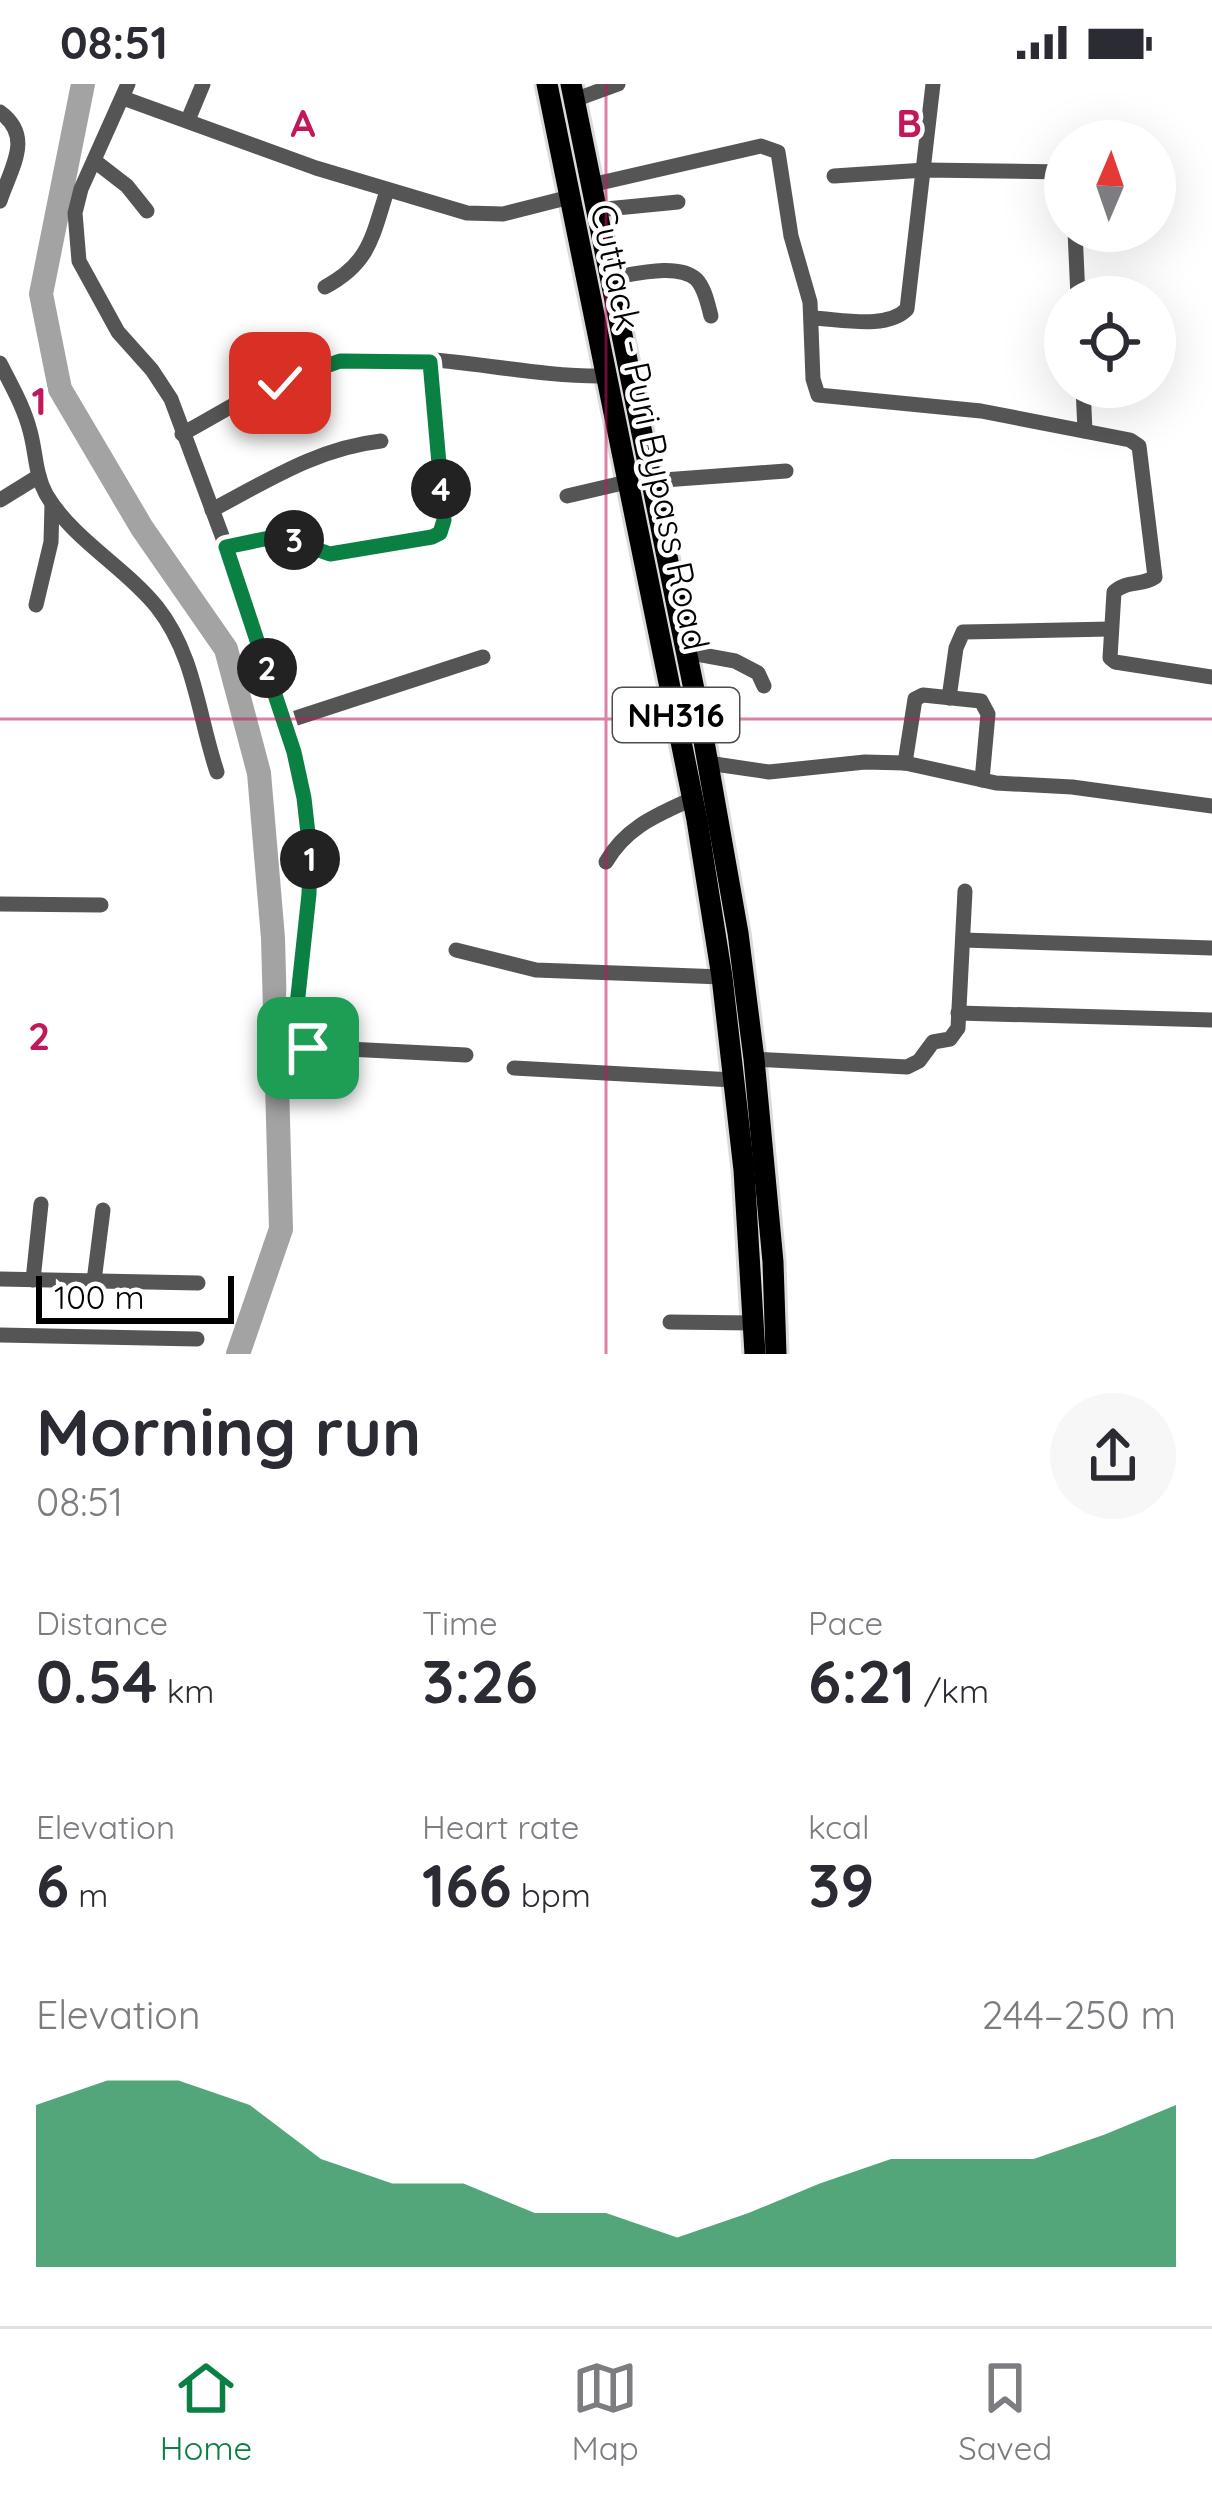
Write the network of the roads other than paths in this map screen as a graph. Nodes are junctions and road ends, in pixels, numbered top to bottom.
1 (203, 84) edge
2 (547, 84) edge
3 (618, 84) edge
4 (933, 84) edge
5 (126, 91) edge
6 (572, 92) edge
7 (0, 112) edge
8 (188, 120) junction
9 (95, 162) junction
10 (925, 170) junction
11 (1044, 172) edge
12 (834, 176) dead end
13 (591, 185) junction
14 (387, 191) junction
15 (570, 197) junction
16 (0, 201) edge
17 (678, 202) dead end
18 (596, 210) junction
19 (147, 211) dead end
20 (609, 278) junction
21 (325, 287) dead end
22 (711, 316) dead end
23 (812, 318) junction
24 (430, 362) junction
25 (0, 363) edge
26 (604, 376) junction
27 (1083, 408) edge
28 (1084, 431) junction
29 (182, 434) junction
30 (381, 441) dead end
31 (786, 471) dead end
32 (39, 476) junction
33 (639, 482) junction
34 (567, 496) dead end
35 (0, 500) edge
36 (52, 504) junction
37 (212, 510) junction
38 (226, 547) junction
39 (36, 605) dead end
40 (1110, 629) junction
41 (686, 652) junction
42 (483, 657) dead end
43 (1212, 676) edge
44 (764, 686) dead end
45 (949, 698) junction
46 (284, 722) junction
47 (708, 763) junction
48 (905, 764) junction
49 (217, 772) dead end
50 (982, 780) junction
51 (692, 799) junction
52 (1212, 806) edge
53 (606, 862) dead end
54 (965, 891) dead end
55 (0, 904) edge
56 (100, 905) dead end
57 (963, 940) junction
58 (1212, 948) edge
59 (456, 950) dead end
60 (722, 977) junction
61 (958, 1013) junction
62 (1212, 1020) edge
63 (466, 1055) dead end
64 (754, 1059) junction
65 (514, 1068) dead end
66 (734, 1080) junction
67 (40, 1204) dead end
68 (104, 1210) dead end
69 (0, 1280) edge
70 (33, 1280) junction
71 (94, 1281) junction
72 (198, 1283) dead end
73 (670, 1322) dead end
74 (753, 1323) junction
75 (0, 1335) edge
76 (196, 1339) dead end
77 (755, 1354) edge
78 (776, 1354) edge

1 - 8 street
2 - 15 highway, Cuttack - Puri Bypass Road / NH316
3 - 6 street
4 - 10 street
5 - 8 street
5 - 9 street
6 - 13 highway, Cuttack - Puri Bypass Road / NH316
7 - 16 street
8 - 14 street
9 - 19 street
9 - 29 street
10 - 11 street
10 - 12 street
10 - 23 street
13 - 18 highway, Cuttack - Puri Bypass Road / NH316
13 - 23 street
14 - 15 street
14 - 21 street
15 - 26 highway, Cuttack - Puri Bypass Road / NH316
17 - 18 street
18 - 20 highway, Cuttack - Puri Bypass Road / NH316
20 - 22 street
20 - 33 highway, Cuttack - Puri Bypass Road / NH316
23 - 28 street
24 - 26 street
24 - 29 street
24 - 38 street
25 - 32 street
26 - 33 highway, Cuttack - Puri Bypass Road / NH316
27 - 28 street
28 - 40 street
29 - 37 street
30 - 37 street
31 - 33 street
32 - 35 street
32 - 36 street
33 - 34 street
33 - 41 highway, Cuttack - Puri Bypass Road / NH316
33 - 51 highway, Cuttack - Puri Bypass Road / NH316
36 - 39 street
36 - 49 street
37 - 38 street
38 - 46 street
40 - 43 street
40 - 45 street
41 - 44 street
41 - 47 highway, Cuttack - Puri Bypass Road / NH316
42 - 46 street
45 - 48 street
45 - 50 street
46 - 63 street
47 - 48 street
47 - 64 highway, Cuttack - Puri Bypass Road / NH316
48 - 50 street
50 - 52 street
51 - 53 street
51 - 60 highway, Cuttack - Puri Bypass Road / NH316
54 - 57 street
55 - 56 street
57 - 58 street
57 - 61 street
59 - 60 street
60 - 66 highway, Cuttack - Puri Bypass Road / NH316
61 - 62 street
61 - 64 street
64 - 78 highway, Cuttack - Puri Bypass Road / NH316
65 - 66 street
66 - 74 highway, Cuttack - Puri Bypass Road / NH316
67 - 70 street
68 - 71 street
69 - 70 street
70 - 71 street
71 - 72 street
73 - 74 street
74 - 77 highway, Cuttack - Puri Bypass Road / NH316
75 - 76 street

